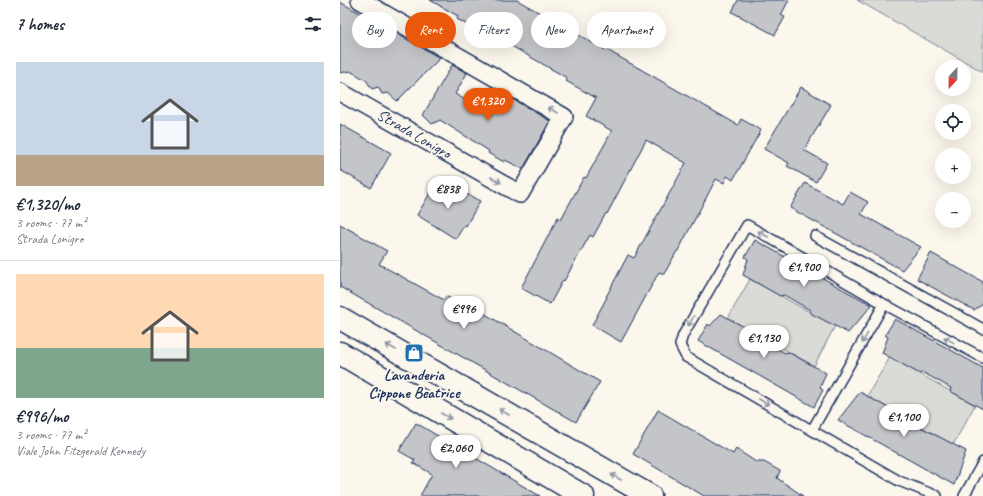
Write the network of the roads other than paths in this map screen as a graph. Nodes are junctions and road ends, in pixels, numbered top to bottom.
1 (360, 0) edge
2 (340, 92) edge
3 (815, 236) dead end
4 (884, 304) junction
5 (340, 318) edge
6 (983, 329) edge
7 (340, 353) edge
8 (983, 358) edge
9 (812, 430) junction
10 (983, 462) edge
11 (584, 496) edge
12 (650, 496) edge
13 (937, 496) edge
14 (964, 496) edge

2 -> 1 street, Strada Lonigro
3 - 6 lane
8 -> 4 lane
4 -> 9 lane
4 -> 9 lane
12 -> 5 main road
7 -> 11 main road
9 - 13 lane
10 - 14 lane

